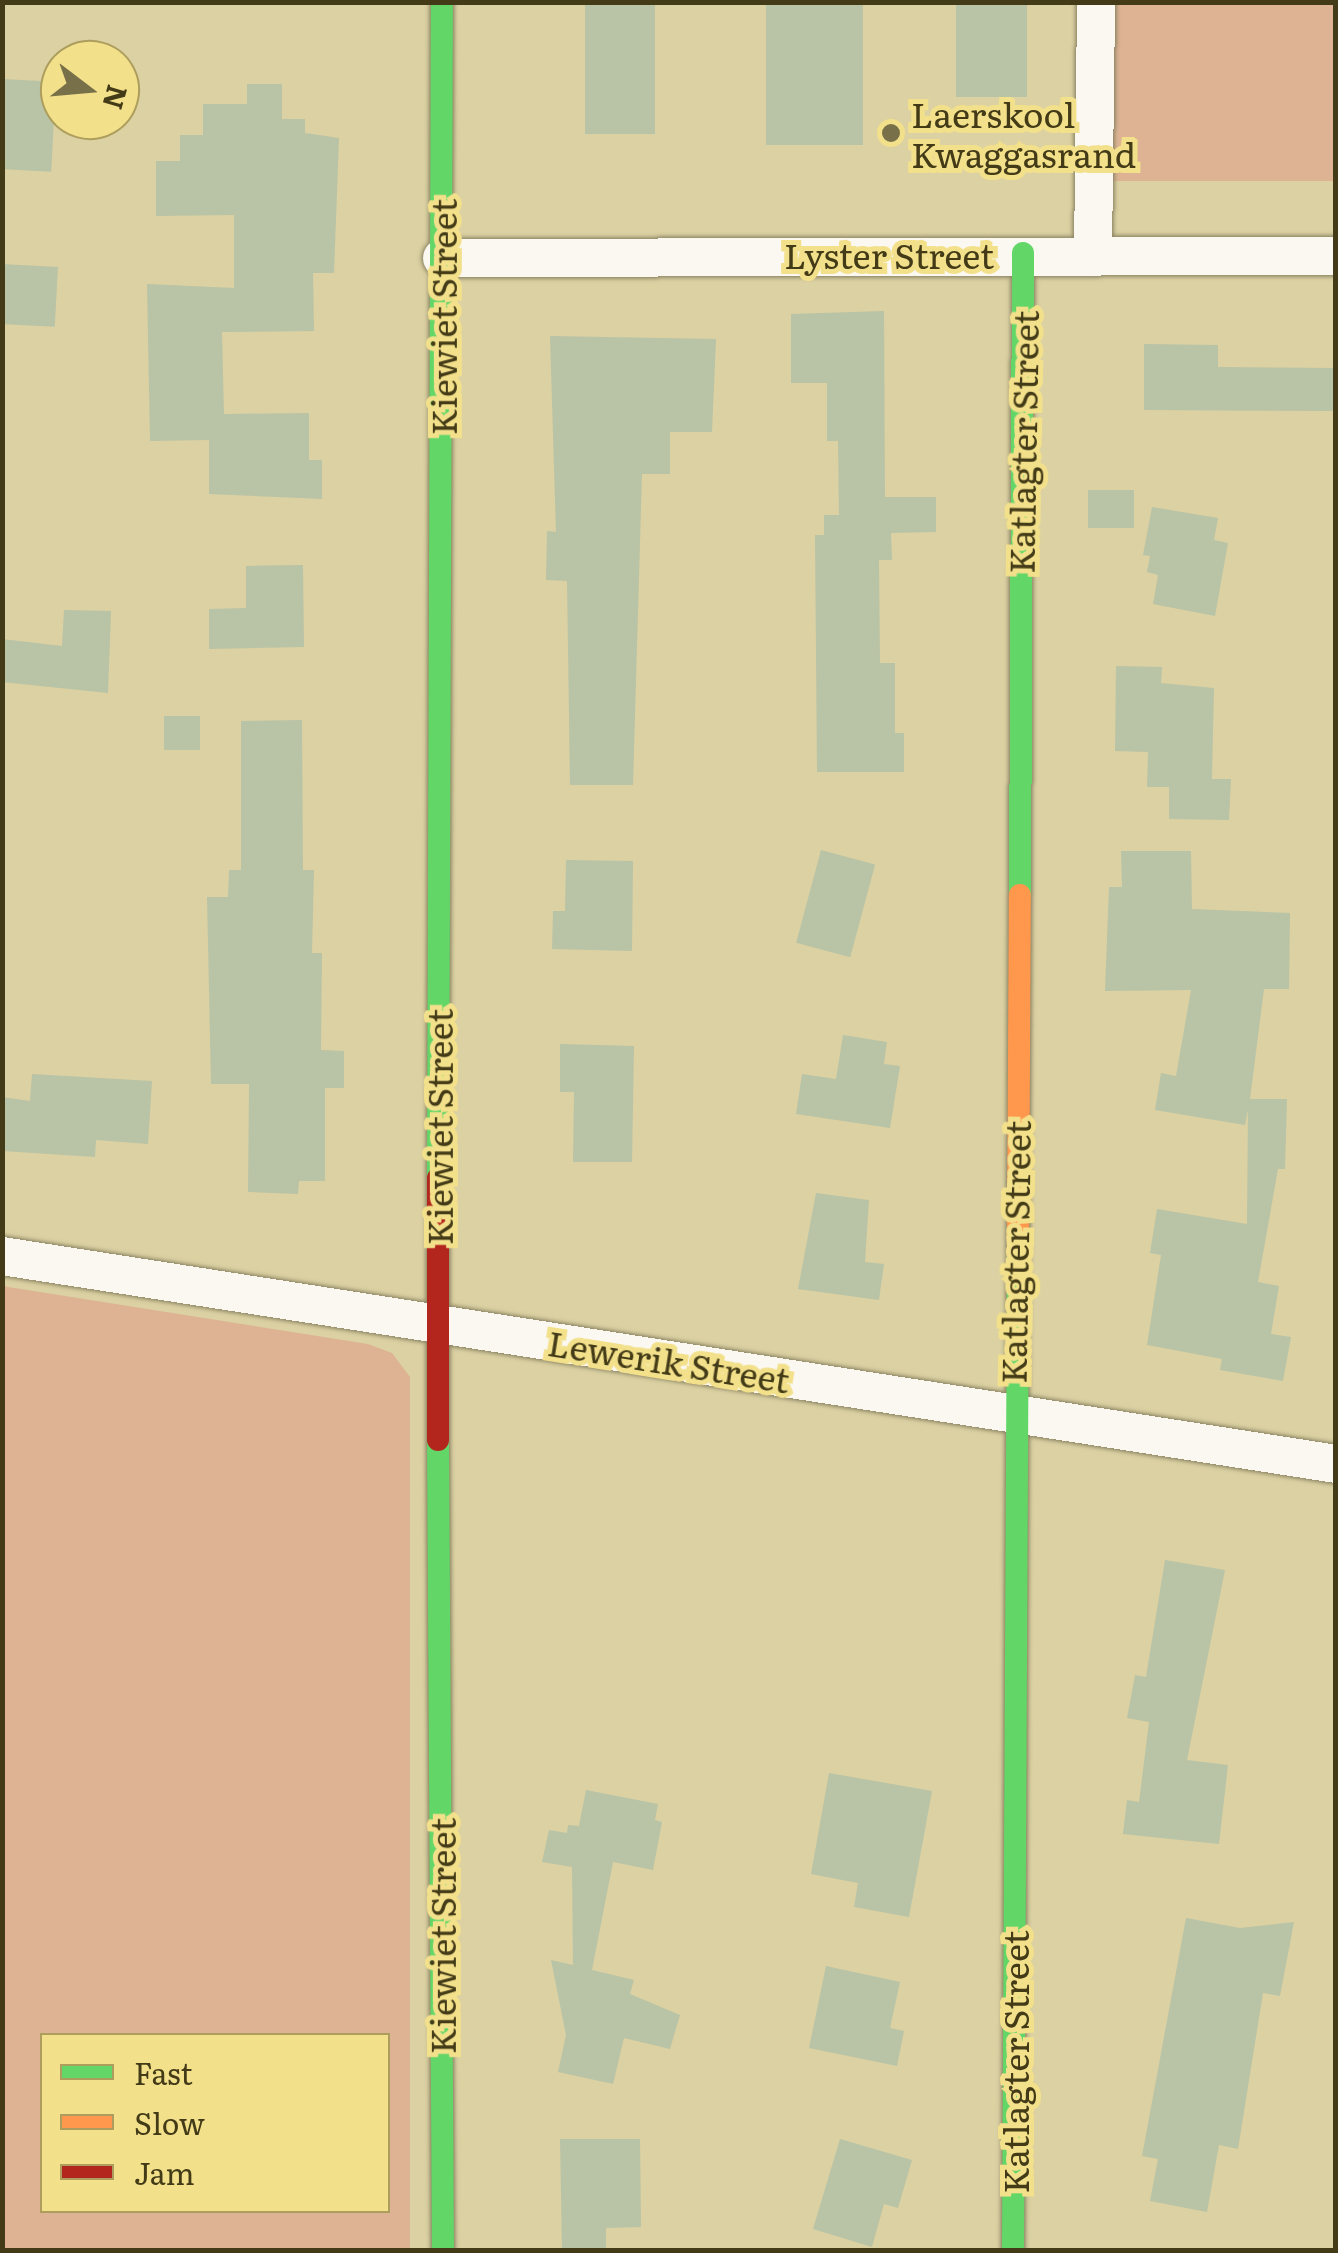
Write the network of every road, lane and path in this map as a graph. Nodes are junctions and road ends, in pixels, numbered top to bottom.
1 (442, 2) edge
2 (1096, 2) edge
3 (1024, 253) junction
4 (1093, 253) junction
5 (1336, 256) edge
6 (442, 258) junction
7 (2, 1256) edge
8 (436, 1322) junction
9 (1012, 1414) junction
10 (1336, 1464) edge
11 (443, 2250) edge
12 (1013, 2250) edge

1 - 6 street, Kiewiet Street
2 - 4 street
3 - 4 street, Lyster Street
3 - 6 street, Lyster Street
3 - 9 street, Katlagter Street
4 - 5 street, Lyster Street
6 - 8 street, Kiewiet Street
7 - 8 street, Lewerik Street
8 - 9 street, Lewerik Street
8 - 11 street, Kiewiet Street
9 - 10 street, Lewerik Street
9 - 12 street, Katlagter Street

